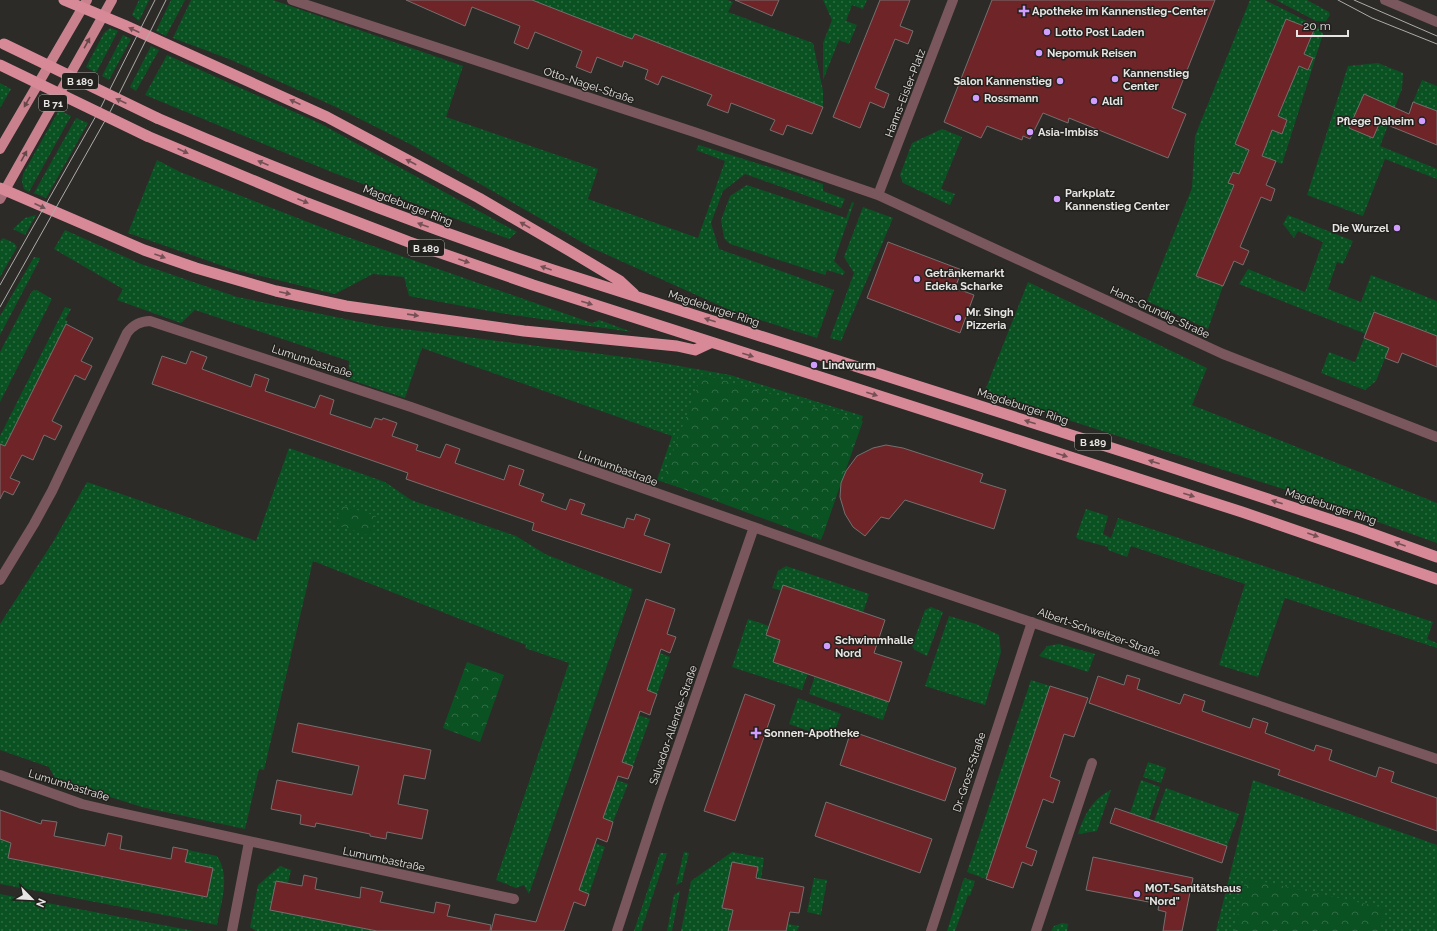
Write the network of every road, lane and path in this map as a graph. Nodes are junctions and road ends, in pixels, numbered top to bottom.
1 (64, 0) edge
2 (112, 0) edge
3 (292, 0) edge
4 (953, 0) edge
5 (1385, 0) edge
6 (85, 4) edge
7 (102, 16) junction
8 (1437, 22) edge
9 (2, 42) edge
10 (0, 65) edge
11 (0, 149) edge
12 (2, 192) edge
13 (878, 194) junction
14 (636, 297) junction
15 (710, 343) junction
16 (1437, 437) edge
17 (754, 527) junction
18 (1437, 557) edge
19 (1437, 579) edge
20 (0, 580) edge
21 (1032, 622) junction
22 (1437, 759) edge
23 (1092, 763) dead end
24 (0, 775) edge
25 (249, 842) junction
26 (514, 899) dead end
27 (232, 931) edge
28 (617, 931) edge
29 (931, 931) edge
30 (1036, 931) edge

1 - 6 highway
2 - 7 main road, B 71
3 - 13 street, Otto-Nagel-Straße
4 - 13 street, Hanns-Eisler-Platz
5 - 8 street
6 - 7 highway
6 -> 11 main road
12 -> 7 main road, B 71
14 -> 7 highway
14 -> 9 highway, Magdeburger Ring / B 189, bridge
10 -> 15 highway, B 189, bridge
12 -> 15 highway
13 - 16 street, Hans-Grundig-Straße
18 -> 14 highway, Magdeburger Ring / B 189
15 -> 19 highway, B 189
17 - 20 street, Lumumbastraße
17 - 21 street, Albert-Schweitzer-Straße
17 - 28 street, Salvador-Allende-Straße
21 - 22 street, Albert-Schweitzer-Straße
21 - 29 street, Dr.-Grosz-Straße
23 - 30 street
24 - 25 street, Lumumbastraße
25 - 26 street, Lumumbastraße
25 - 27 street

